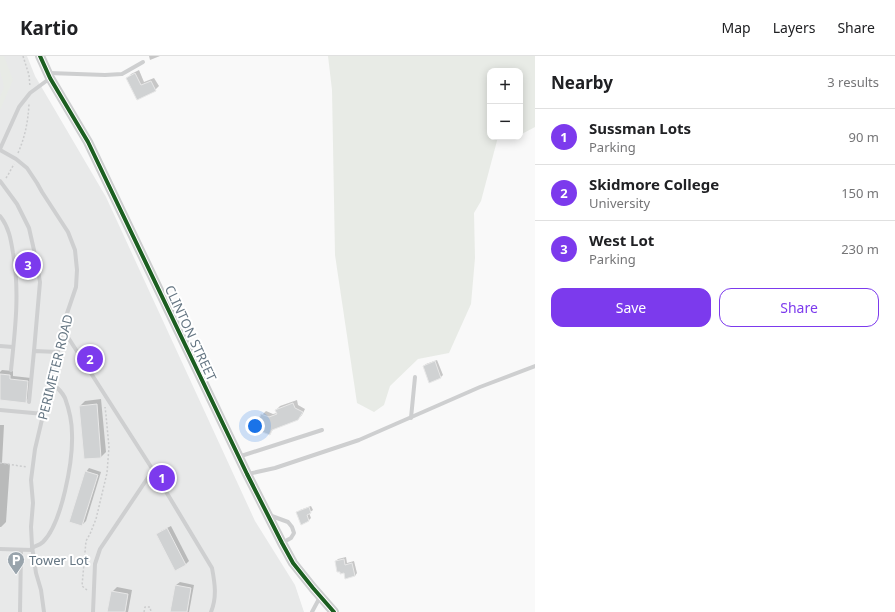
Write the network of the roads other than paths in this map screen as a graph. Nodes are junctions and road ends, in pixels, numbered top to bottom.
1 (40, 56) edge
2 (143, 62) dead end
3 (49, 75) junction
4 (0, 149) edge
5 (1, 181) edge
6 (0, 216) edge
7 (62, 328) junction
8 (0, 346) edge
9 (13, 347) junction
10 (34, 351) junction
11 (58, 352) junction
12 (535, 366) edge
13 (11, 370) dead end
14 (415, 377) dead end
15 (51, 383) junction
16 (29, 402) dead end
17 (0, 410) edge
18 (44, 414) junction
19 (411, 418) junction
20 (322, 430) dead end
21 (238, 457) junction
22 (153, 470) junction
23 (247, 474) junction
24 (266, 514) junction
25 (282, 543) junction
26 (0, 549) edge
27 (32, 549) junction
28 (21, 550) junction
29 (320, 596) junction
30 (20, 612) edge
31 (44, 612) edge
32 (93, 612) edge
33 (211, 612) edge
34 (312, 612) edge
35 (334, 612) edge

1 - 3 street, CLINTON STREET
2 - 3 lane
3 - 4 lane
3 - 21 street, CLINTON STREET
4 - 7 lane, PERIMETER ROAD
5 - 10 lane
6 - 9 lane
7 - 11 lane, PERIMETER ROAD
7 - 22 lane
8 - 9 lane
9 - 13 lane
10 - 11 lane
10 - 16 lane
11 - 15 lane, PERIMETER ROAD
12 - 19 lane
14 - 19 lane
15 - 18 lane, PERIMETER ROAD
15 - 27 lane
17 - 18 lane
18 - 27 lane, PERIMETER ROAD
19 - 23 lane
20 - 21 lane
21 - 23 street, CLINTON STREET
22 - 32 lane
22 - 33 lane
23 - 24 street, CLINTON STREET
24 - 25 street, CLINTON STREET
24 - 25 lane
25 - 29 street, CLINTON STREET
26 - 28 lane
27 - 28 lane
27 - 31 lane, PERIMETER ROAD
28 - 30 lane
29 - 34 lane
29 - 35 street, CLINTON STREET

